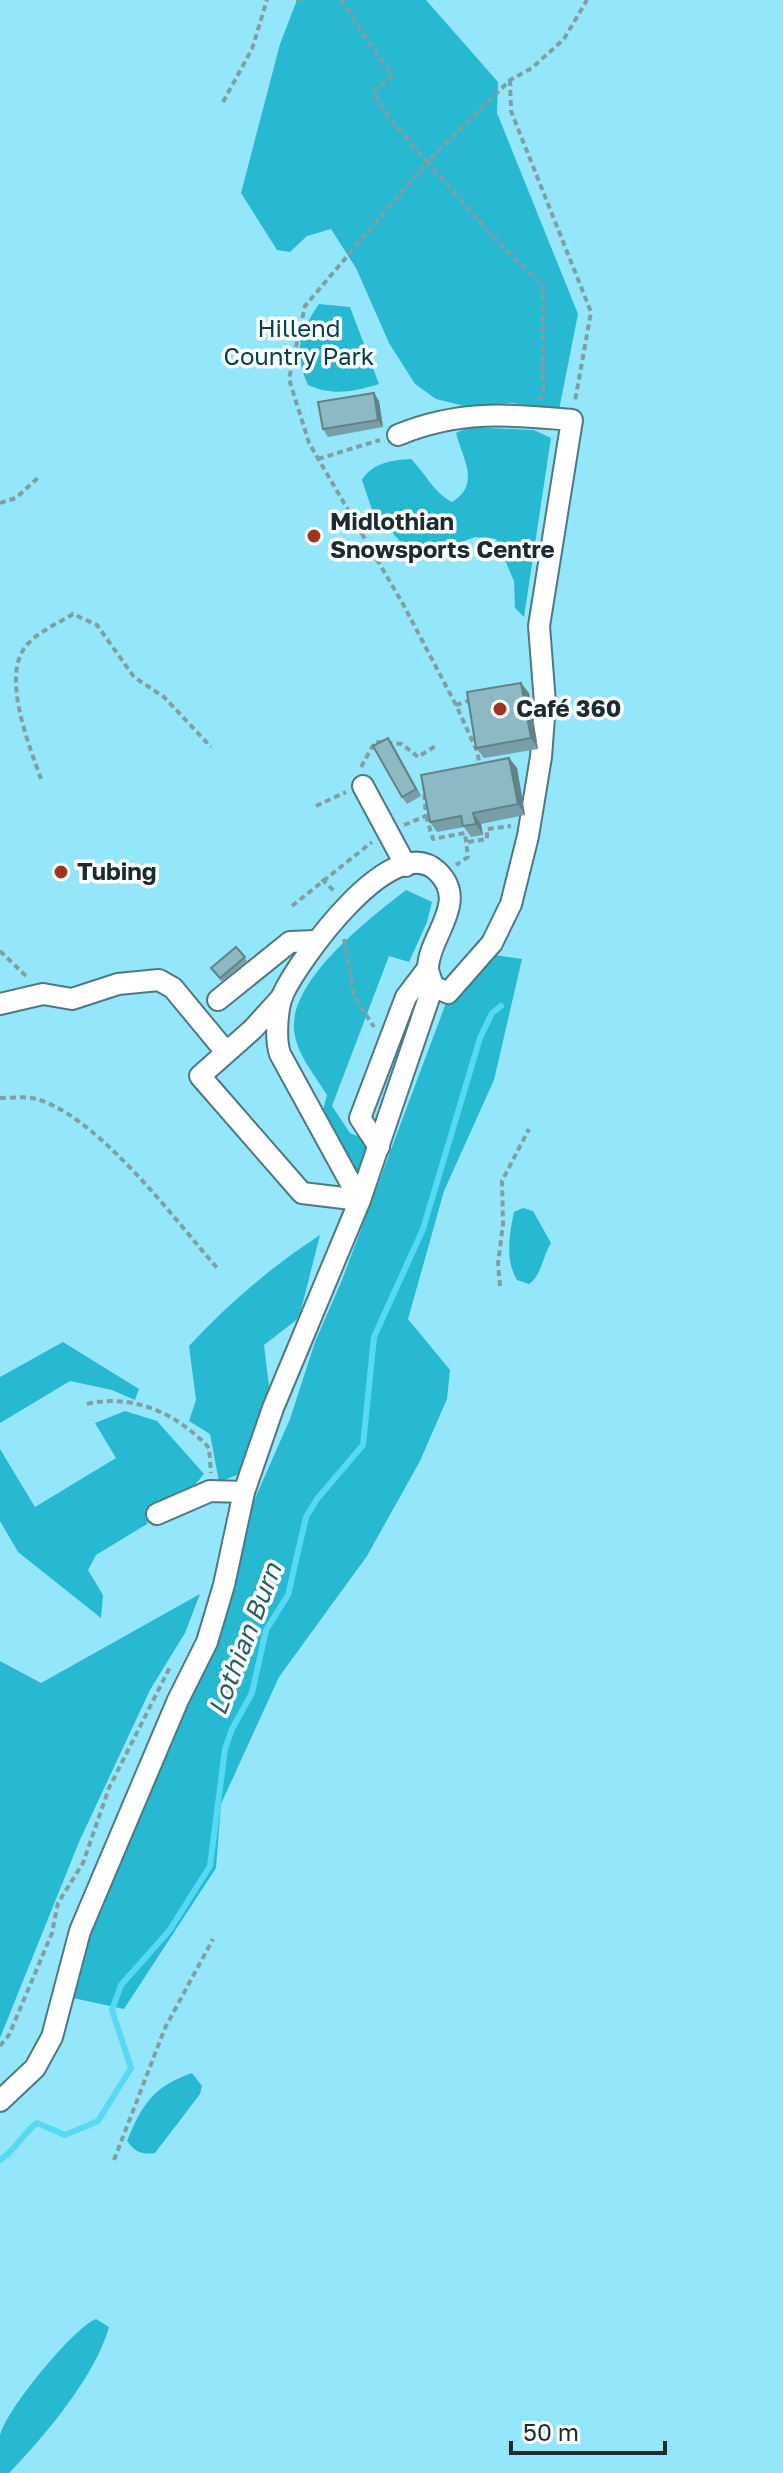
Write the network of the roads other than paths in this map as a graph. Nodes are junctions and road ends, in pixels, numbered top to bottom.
1 (398, 435) road end
2 (363, 786) road end
3 (406, 866) junction
4 (316, 941) junction
5 (430, 977) junction
6 (282, 997) junction
7 (218, 1000) dead end
8 (0, 1004) edge
9 (226, 1052) junction
10 (280, 1054) junction
11 (360, 1200) junction
12 (244, 1492) junction
13 (157, 1514) dead end
14 (0, 2101) edge

1 - 5 lane
2 - 3 lane
3 - 4 lane
3 - 5 lane
4 - 6 lane
4 - 7 lane
5 - 11 lane
6 - 9 lane
6 - 10 lane
8 - 9 lane
9 - 10 lane
9 - 11 lane
10 - 11 lane
11 - 12 lane
12 - 13 lane
12 - 14 lane

